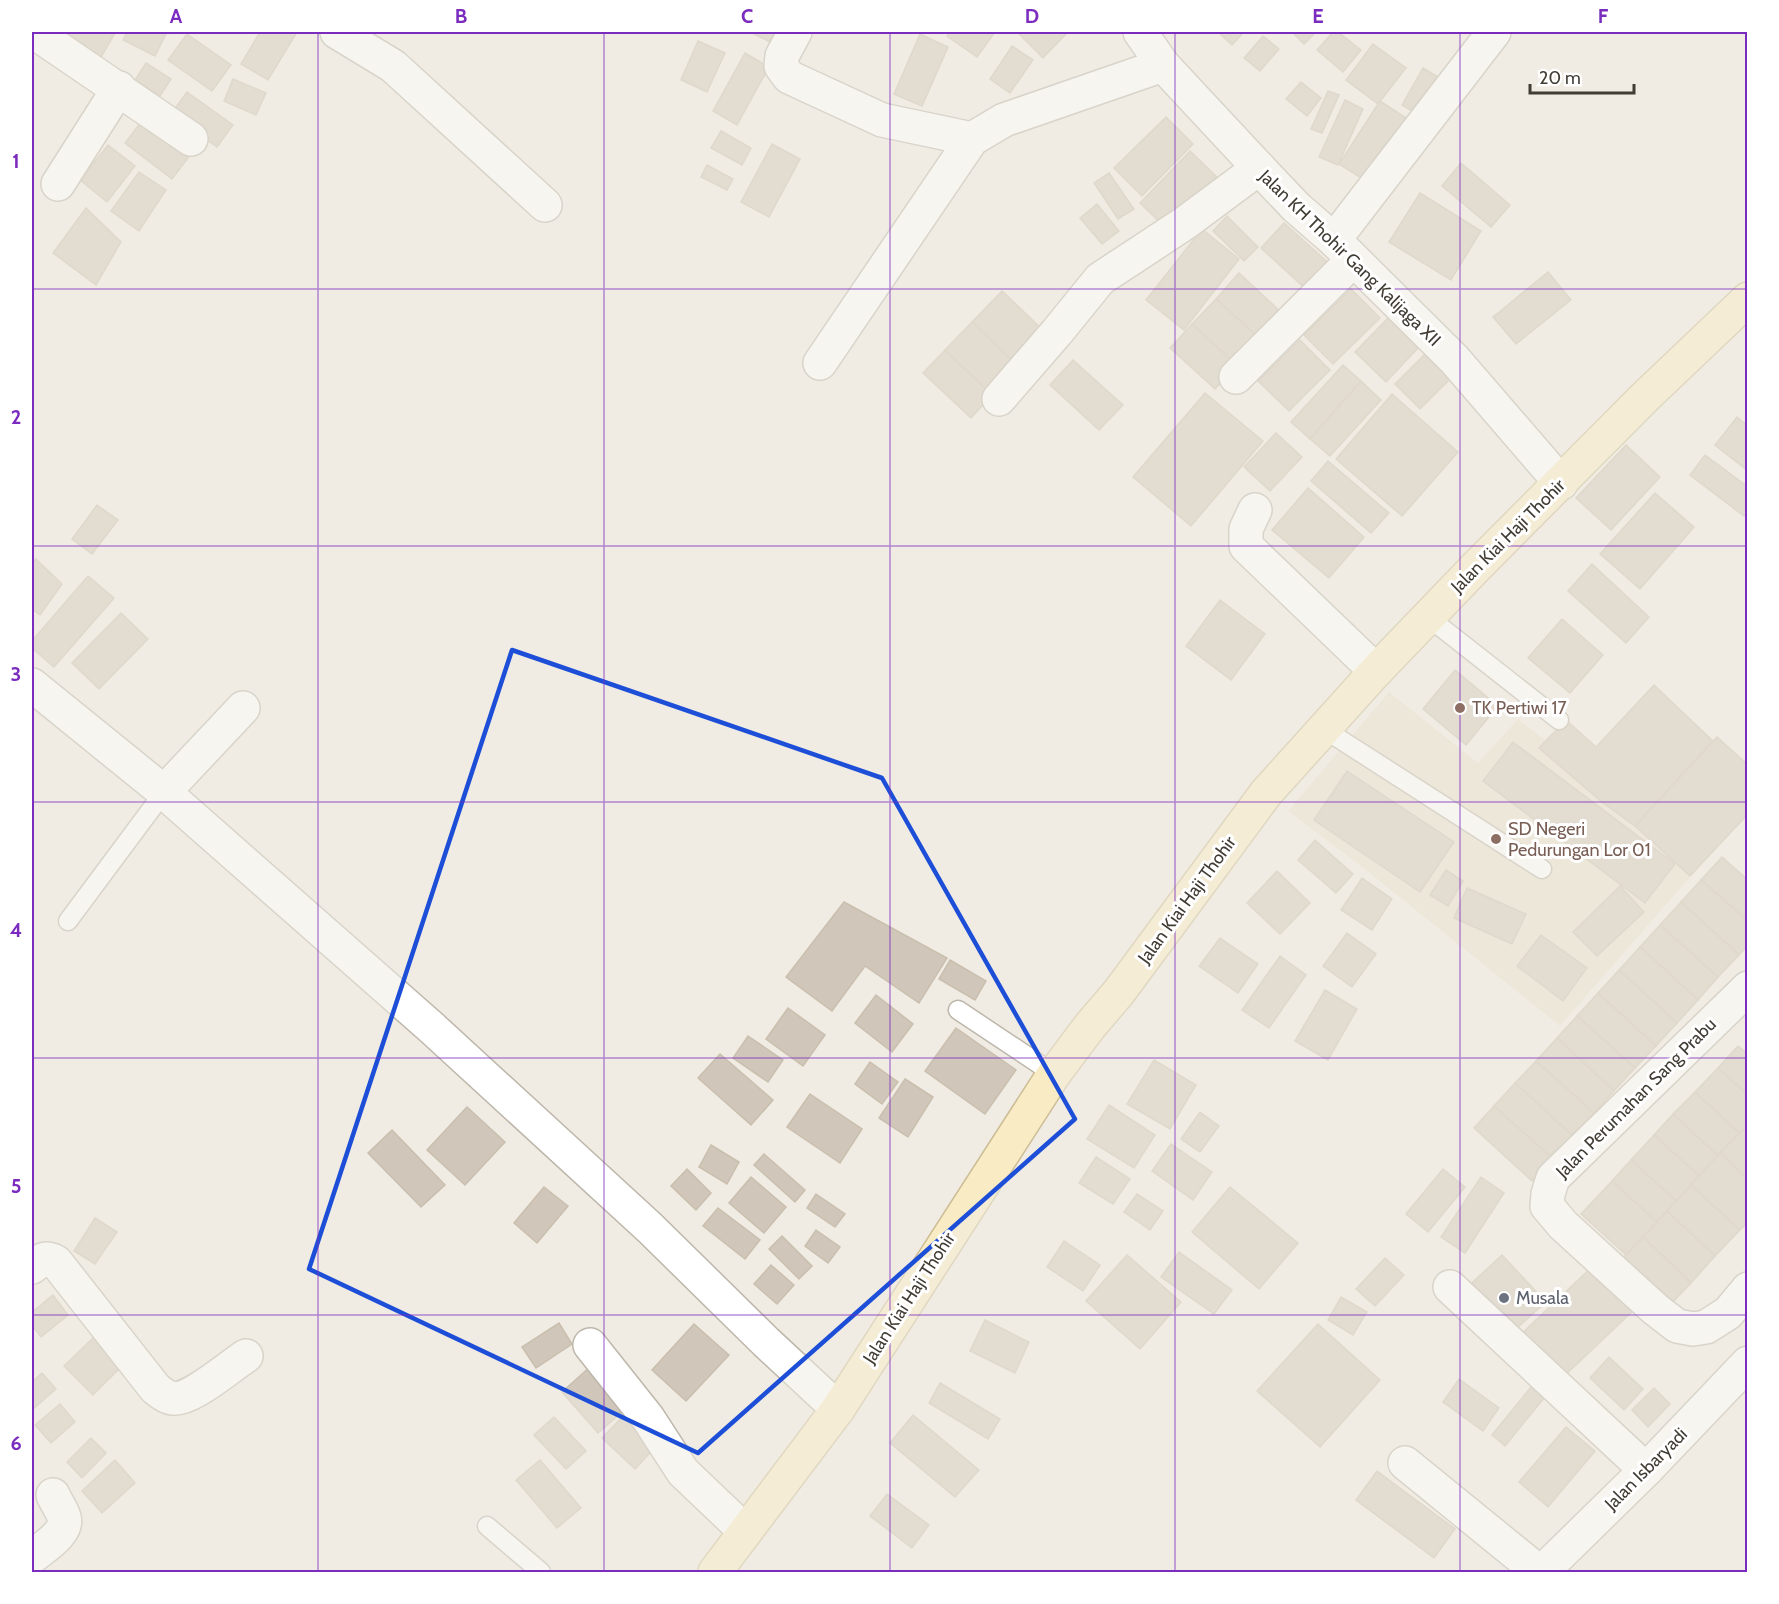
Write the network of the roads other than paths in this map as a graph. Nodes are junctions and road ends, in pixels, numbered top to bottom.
1 (34, 32) edge
2 (337, 32) edge
3 (795, 32) edge
4 (1140, 32) edge
5 (1494, 32) edge
6 (1162, 65) junction
7 (119, 88) junction
8 (191, 139) dead end
9 (972, 139) junction
10 (1258, 168) junction
11 (58, 184) dead end
12 (545, 205) dead end
13 (1343, 250) junction
14 (1748, 299) edge
15 (820, 363) dead end
16 (1236, 377) dead end
17 (999, 399) dead end
18 (1561, 483) junction
19 (1255, 510) dead end
20 (1428, 617) junction
21 (1376, 671) junction
22 (32, 685) edge
23 (243, 708) dead end
24 (1559, 720) dead end
25 (1324, 729) junction
26 (164, 792) junction
27 (1542, 869) dead end
28 (68, 921) dead end
29 (1748, 988) edge
30 (958, 1010) dead end
31 (1054, 1074) junction
32 (32, 1267) edge
33 (1450, 1287) dead end
34 (1748, 1289) edge
35 (590, 1345) dead end
36 (246, 1356) dead end
37 (1748, 1363) edge
38 (838, 1409) junction
39 (1405, 1463) dead end
40 (1647, 1470) junction
41 (53, 1495) dead end
42 (487, 1526) dead end
43 (745, 1531) junction
44 (32, 1557) edge
45 (541, 1572) edge
46 (715, 1572) edge
47 (1540, 1572) edge

1 - 7 street
2 - 12 street
3 - 9 street
4 - 6 street, Jalan KH Thohir Gang Kalijaga XII
5 - 13 street
6 - 9 street
6 - 10 street, Jalan KH Thohir Gang Kalijaga XII
7 - 8 street
7 - 11 street
9 - 15 street
10 - 13 street, Jalan KH Thohir Gang Kalijaga XII
10 - 17 street
13 - 16 street
13 - 18 street, Jalan KH Thohir Gang Kalijaga XII
14 - 18 street, Jalan Kiai Haji Thohir
18 - 20 street, Jalan Kiai Haji Thohir
19 - 21 street
20 - 21 street, Jalan Kiai Haji Thohir
20 - 24 lane
21 - 25 street, Jalan Kiai Haji Thohir
22 - 26 street
23 - 26 street
25 - 27 lane
25 - 31 street, Jalan Kiai Haji Thohir
26 - 28 lane
26 - 38 street
29 - 34 street, Jalan Perumahan Sang Prabu
30 - 31 lane
31 - 38 street, Jalan Kiai Haji Thohir
32 - 36 street
33 - 40 street
35 - 43 street
37 - 40 street, Jalan Isbaryadi
38 - 43 street, Jalan Kiai Haji Thohir
39 - 47 street
40 - 47 street, Jalan Isbaryadi
41 - 44 street
42 - 45 lane
43 - 46 street, Jalan Kiai Haji Thohir

